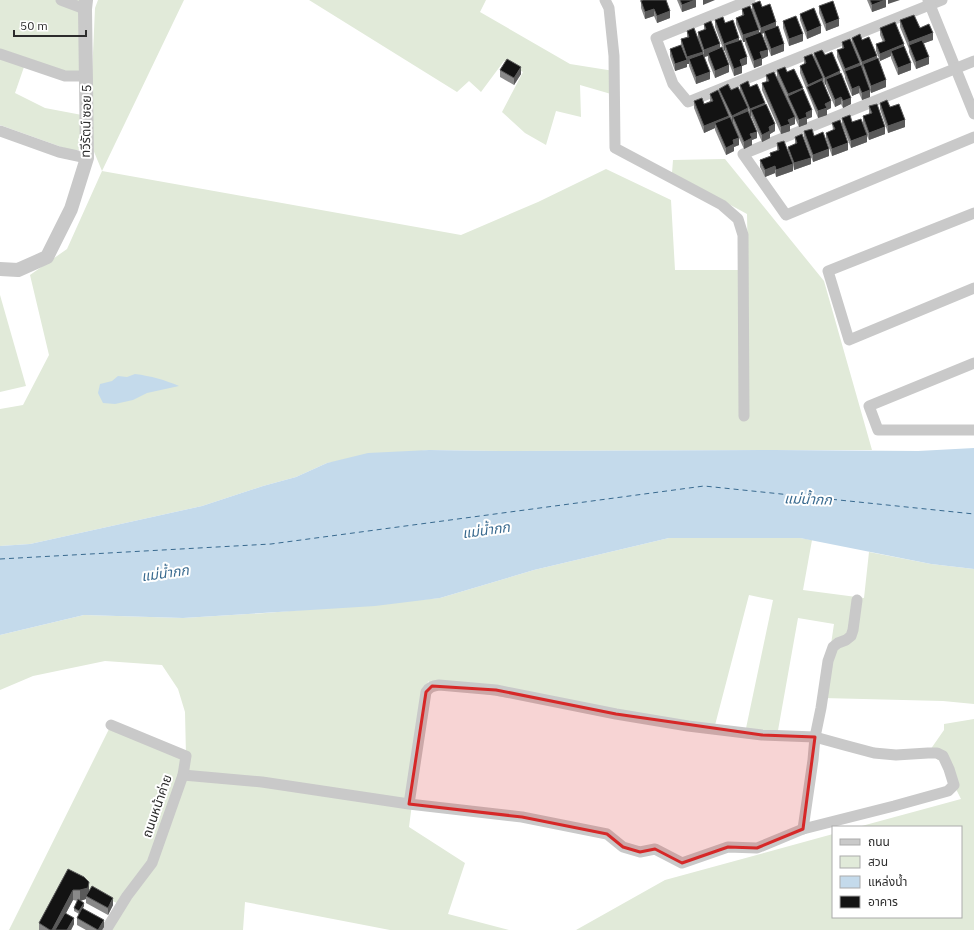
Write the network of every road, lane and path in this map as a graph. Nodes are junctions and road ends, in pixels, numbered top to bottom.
1 (61, 0) edge
2 (605, 0) edge
3 (750, 0) edge
4 (942, 0) edge
5 (929, 2) edge
6 (86, 4) edge
7 (0, 54) edge
8 (974, 61) edge
9 (955, 68) junction
10 (86, 76) junction
11 (974, 114) edge
12 (0, 131) edge
13 (974, 137) edge
14 (87, 158) junction
15 (974, 212) edge
16 (0, 269) edge
17 (974, 288) edge
18 (974, 363) edge
19 (744, 416) dead end
20 (974, 430) edge
21 (857, 600) dead end
22 (111, 725) dead end
23 (815, 737) junction
24 (183, 775) junction
25 (409, 804) junction
26 (803, 829) junction
27 (106, 930) edge

1 - 6 street
2 - 19 street
3 - 5 street
4 - 5 street
5 - 9 street
6 - 10 street, ทวีรัตน์ ซอย 5
7 - 10 street
8 - 9 street
9 - 11 street
9 - 13 street
10 - 14 street, ทวีรัตน์ ซอย 5
12 - 14 street
14 - 16 street, ทวีรัตน์ ซอย 5
15 - 17 street
18 - 20 street
21 - 23 street
22 - 24 street, ถนนหน้าค่าย
23 - 25 street
23 - 26 street
23 - 26 street
24 - 25 street
24 - 27 street, ถนนหน้าค่าย
25 - 26 street

